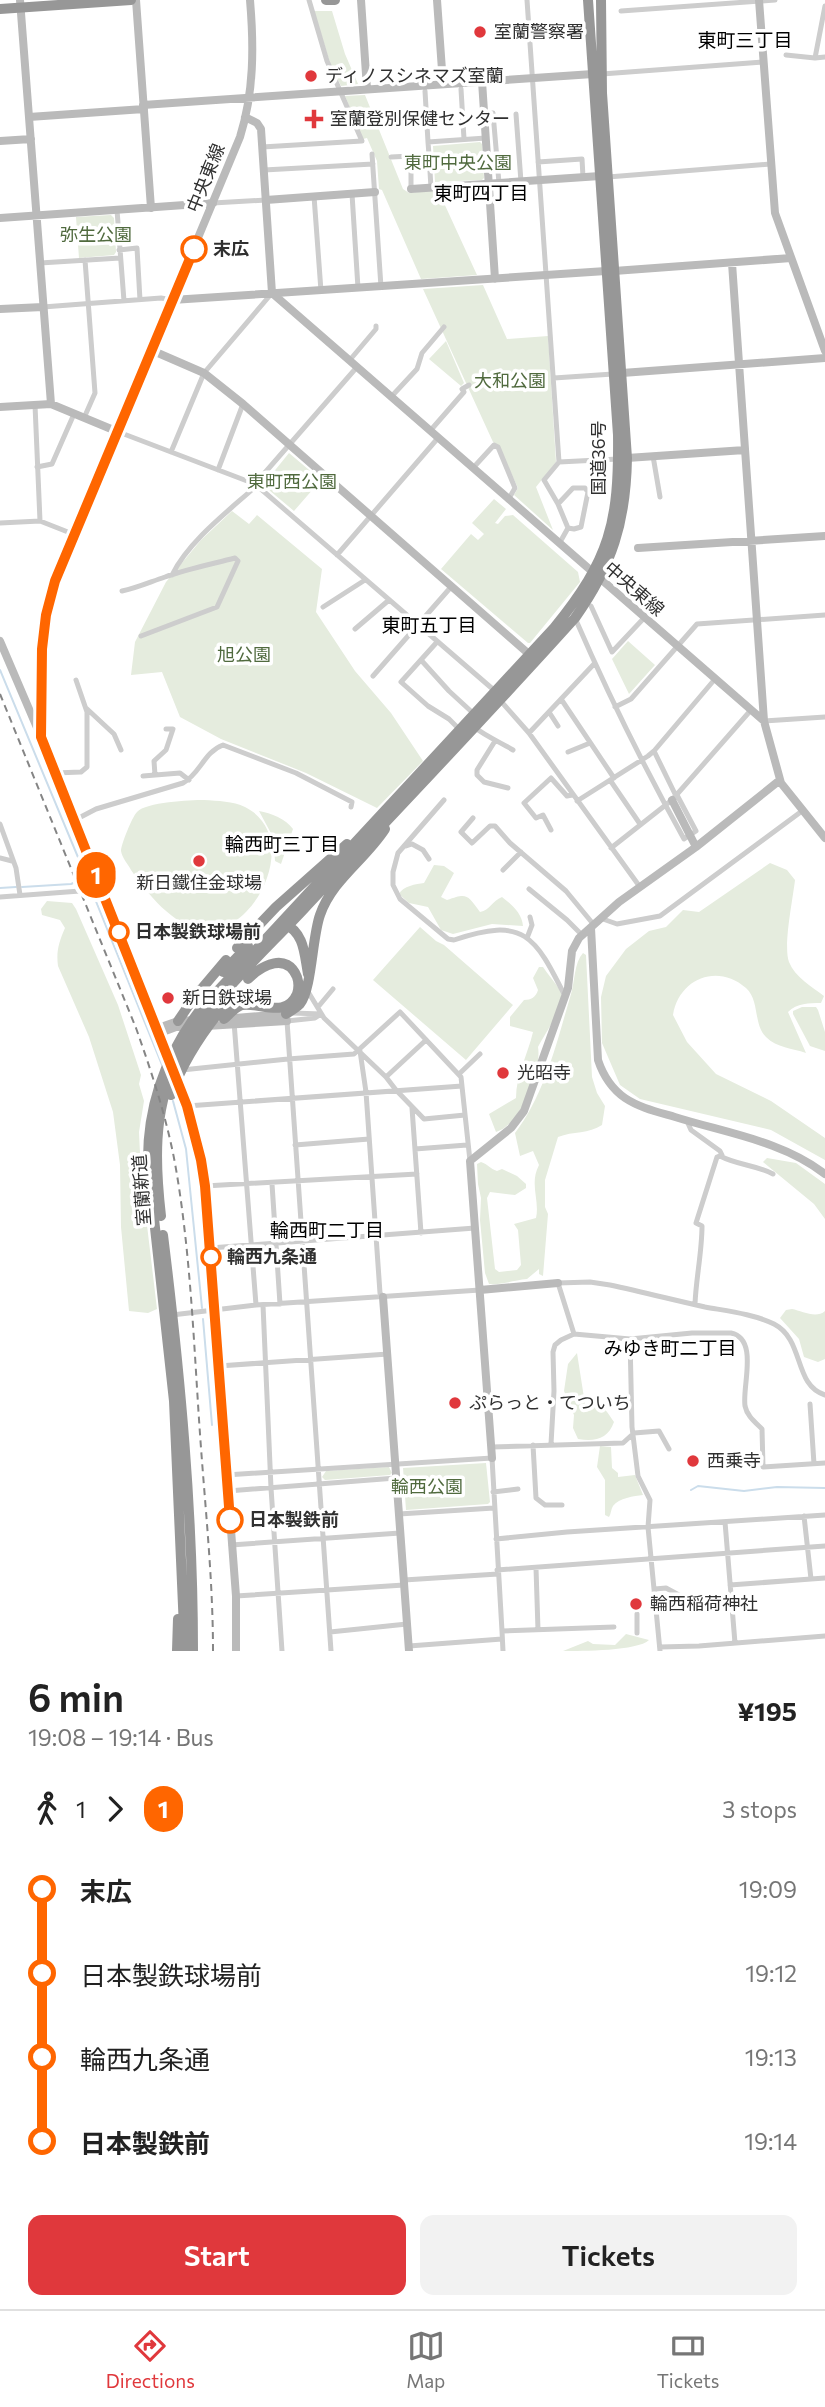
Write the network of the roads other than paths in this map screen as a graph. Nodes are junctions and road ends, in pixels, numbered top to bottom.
1 (134, 0) edge
2 (250, 0) edge
3 (309, 0) edge
4 (326, 0) edge
5 (335, 0) edge
6 (361, 0) edge
7 (437, 0) edge
8 (527, 0) edge
9 (588, 0) edge
10 (601, 0) edge
11 (775, 0) edge
12 (759, 1) edge
13 (21, 4) edge
14 (825, 6) edge
15 (0, 9) edge
16 (621, 11) dead end
17 (786, 55) dead end
18 (825, 57) edge
19 (815, 58) junction
20 (763, 62) junction
21 (597, 74) junction
22 (532, 78) junction
23 (482, 81) junction
24 (443, 84) junction
25 (367, 89) junction
26 (461, 89) dead end
27 (340, 91) junction
28 (425, 91) dead end
29 (250, 97) junction
30 (144, 107) junction
31 (484, 114) junction
32 (516, 114) dead end
33 (29, 117) junction
34 (245, 117) junction
35 (486, 138) junction
36 (31, 139) junction
37 (464, 139) junction
38 (0, 141) edge
39 (428, 142) junction
40 (262, 147) junction
41 (372, 154) dead end
42 (429, 155) junction
43 (411, 156) junction
44 (391, 157) dead end
45 (538, 162) junction
46 (373, 164) junction
47 (770, 164) junction
48 (264, 170) junction
49 (604, 176) junction
50 (583, 177) junction
51 (539, 180) junction
52 (521, 182) junction
53 (494, 183) junction
54 (408, 187) joint
55 (432, 188) junction
56 (375, 192) junction
57 (352, 193) junction
58 (314, 196) junction
59 (266, 200) junction
60 (213, 203) junction
61 (151, 208) junction
62 (117, 210) junction
63 (36, 216) junction
64 (0, 217) edge
65 (120, 250) junction
66 (120, 258) junction
67 (791, 258) junction
68 (86, 260) junction
69 (40, 263) junction
70 (732, 263) junction
71 (610, 271) junction
72 (546, 275) junction
73 (495, 279) junction
74 (381, 287) junction
75 (359, 288) junction
76 (321, 291) junction
77 (272, 293) junction
78 (140, 300) junction
79 (172, 300) junction
80 (124, 301) junction
81 (88, 303) junction
82 (43, 307) junction
83 (0, 309) edge
84 (376, 326) dead end
85 (444, 327) dead end
86 (151, 350) junction
87 (825, 351) edge
88 (825, 358) edge
89 (349, 360) junction
90 (740, 365) junction
91 (356, 368) junction
92 (204, 373) junction
93 (618, 373) junction
94 (554, 378) junction
95 (469, 385) dead end
96 (391, 397) junction
97 (51, 404) junction
98 (243, 404) junction
99 (35, 405) junction
100 (0, 407) edge
101 (74, 414) junction
102 (84, 418) junction
103 (116, 431) junction
104 (430, 431) junction
105 (438, 438) junction
106 (290, 445) junction
107 (745, 450) junction
108 (171, 452) junction
109 (653, 456) junction
110 (623, 458) junction
111 (559, 463) junction
112 (37, 467) junction
113 (472, 468) junction
114 (218, 470) junction
115 (255, 484) junction
116 (660, 498) dead end
117 (508, 500) junction
118 (558, 504) junction
119 (370, 517) junction
120 (40, 522) junction
121 (0, 523) edge
122 (568, 528) junction
123 (73, 534) junction
124 (825, 536) edge
125 (751, 540) junction
126 (559, 544) junction
127 (639, 548) dead end
128 (337, 555) junction
129 (172, 575) junction
130 (597, 577) junction
131 (365, 580) junction
132 (451, 587) junction
133 (122, 591) dead end
134 (389, 600) junction
135 (591, 606) dead end
136 (323, 607) dead end
137 (825, 615) edge
138 (575, 618) junction
139 (644, 618) junction
140 (757, 620) junction
141 (418, 624) junction
142 (355, 629) dead end
143 (141, 636) dead end
144 (0, 641) edge
145 (437, 642) junction
146 (677, 646) junction
147 (530, 655) junction
148 (421, 660) junction
149 (594, 664) junction
150 (373, 676) dead end
151 (715, 679) junction
152 (76, 680) dead end
153 (498, 696) junction
154 (561, 699) junction
155 (615, 707) junction
156 (86, 708) junction
157 (751, 710) junction
158 (550, 712) junction
159 (474, 715) junction
160 (825, 717) edge
161 (764, 722) junction
162 (558, 726) dead end
163 (474, 727) junction
164 (166, 729) dead end
165 (460, 730) junction
166 (529, 733) junction
167 (41, 737) junction
168 (495, 741) junction
169 (590, 744) junction
170 (121, 750) dead end
171 (513, 750) dead end
172 (654, 751) junction
173 (568, 752) dead end
174 (642, 761) junction
175 (55, 773) junction
176 (155, 775) junction
177 (143, 776) dead end
178 (612, 779) junction
179 (190, 780) junction
180 (780, 780) junction
181 (508, 788) dead end
182 (572, 795) junction
183 (444, 800) dead end
184 (673, 800) junction
185 (577, 801) junction
186 (351, 807) dead end
187 (395, 811) junction
188 (802, 811) junction
189 (473, 818) dead end
190 (73, 821) junction
191 (0, 824) edge
192 (640, 824) junction
193 (551, 830) dead end
194 (825, 838) edge
195 (694, 844) junction
196 (403, 847) junction
197 (611, 848) junction
198 (521, 852) junction
199 (0, 858) edge
200 (429, 859) dead end
201 (12, 861) junction
202 (503, 870) dead end
203 (100, 886) junction
204 (640, 887) junction
205 (529, 889) dead end
206 (19, 890) junction
207 (0, 897) edge
208 (296, 904) junction
209 (530, 917) dead end
210 (595, 924) junction
211 (582, 935) junction
212 (527, 938) junction
213 (308, 974) junction
214 (333, 989) dead end
215 (307, 990) junction
216 (565, 996) junction
217 (318, 1007) junction
218 (321, 1014) junction
219 (287, 1017) junction
220 (231, 1020) junction
221 (178, 1021) junction
222 (159, 1030) junction
223 (426, 1040) junction
224 (360, 1051) junction
225 (480, 1054) dead end
226 (288, 1059) junction
227 (237, 1065) junction
228 (174, 1072) junction
229 (460, 1074) junction
230 (386, 1077) junction
231 (462, 1086) junction
232 (396, 1090) junction
233 (366, 1093) junction
234 (292, 1098) junction
235 (239, 1101) junction
236 (187, 1106) junction
237 (412, 1108) junction
238 (465, 1115) junction
239 (687, 1121) junction
240 (369, 1139) junction
241 (295, 1145) junction
242 (467, 1145) junction
243 (415, 1149) junction
244 (156, 1154) junction
245 (720, 1156) junction
246 (470, 1161) junction
247 (417, 1174) junction
248 (773, 1174) dead end
249 (825, 1174) edge
250 (372, 1177) junction
251 (149, 1182) junction
252 (298, 1183) junction
253 (272, 1184) junction
254 (247, 1185) junction
255 (205, 1186) junction
256 (475, 1228) junction
257 (421, 1233) junction
258 (376, 1237) junction
259 (302, 1241) junction
260 (277, 1243) junction
261 (251, 1245) junction
262 (210, 1248) junction
263 (558, 1283) junction
264 (480, 1290) junction
265 (383, 1297) junction
266 (307, 1303) junction
267 (280, 1304) junction
268 (695, 1304) junction
269 (256, 1305) junction
270 (263, 1305) junction
271 (215, 1311) junction
272 (161, 1315) dead end
273 (574, 1334) junction
274 (630, 1339) junction
275 (388, 1354) junction
276 (309, 1359) junction
277 (266, 1362) junction
278 (219, 1366) junction
279 (825, 1395) edge
280 (810, 1404) dead end
281 (634, 1433) junction
282 (551, 1444) junction
283 (533, 1445) junction
284 (491, 1447) junction
285 (669, 1449) dead end
286 (492, 1458) junction
287 (825, 1463) edge
288 (395, 1464) junction
289 (814, 1464) junction
290 (318, 1470) junction
291 (271, 1472) junction
292 (226, 1475) junction
293 (396, 1478) junction
294 (319, 1483) junction
295 (271, 1488) junction
296 (518, 1489) dead end
297 (228, 1491) junction
298 (492, 1492) junction
299 (179, 1500) junction
300 (562, 1505) dead end
301 (494, 1508) junction
302 (399, 1514) junction
303 (825, 1515) edge
304 (804, 1516) junction
305 (726, 1522) junction
306 (648, 1527) junction
307 (400, 1533) junction
308 (323, 1539) junction
309 (496, 1539) junction
310 (275, 1542) junction
311 (231, 1545) junction
312 (825, 1546) edge
313 (806, 1547) junction
314 (728, 1552) junction
315 (650, 1558) junction
316 (536, 1568) junction
317 (498, 1572) junction
318 (191, 1574) junction
319 (811, 1578) junction
320 (825, 1578) edge
321 (404, 1582) junction
322 (730, 1585) junction
323 (654, 1589) junction
324 (327, 1590) junction
325 (279, 1594) junction
326 (236, 1596) junction
327 (690, 1601) dead end
328 (637, 1614) dead end
329 (407, 1624) junction
330 (614, 1627) dead end
331 (538, 1630) junction
332 (502, 1631) junction
333 (330, 1632) junction
334 (637, 1633) dead end
335 (825, 1636) edge
336 (502, 1639) junction
337 (736, 1643) junction
338 (409, 1648) edge
339 (660, 1649) edge
340 (700, 1649) edge
341 (177, 1651) edge
342 (185, 1651) edge
343 (193, 1651) edge
344 (200, 1651) edge
345 (236, 1651) edge
346 (282, 1651) edge
347 (331, 1651) edge
348 (503, 1651) edge
349 (738, 1651) edge

1 - 13 highway
1 - 30 street
2 - 29 street, 中央東線
3 - 27 street
4 - 5 highway
6 - 25 street
7 - 24 street
8 - 22 street
9 - 21 highway, 国道36号
10 - 21 highway, 国道36号
11 - 12 street
12 - 16 street
12 - 20 street
13 - 15 highway
13 - 33 street
14 - 19 street
17 - 19 street
18 - 19 street
20 - 21 street
20 - 47 street
21 - 22 street
21 - 49 highway, 国道36号
22 - 23 street
22 - 45 street
23 - 24 street
23 - 31 street
24 - 25 street
25 - 27 street
26 - 37 street
27 - 29 street
27 - 40 street
28 - 39 street
29 - 30 street
29 - 34 street, 中央東線
30 - 33 street
30 - 61 street
31 - 35 street
31 - 53 street
32 - 52 street
33 - 36 street
34 - 40 street
34 - 60 street, 中央東線
35 - 37 street
35 - 53 street
36 - 38 street
36 - 63 street
37 - 39 street
39 - 42 street
40 - 48 street
41 - 46 street
42 - 43 street
42 - 55 street
43 - 44 street
43 - 54 street
45 - 50 street
45 - 51 street
46 - 48 street
46 - 56 street
47 - 49 street
47 - 67 street
48 - 59 street
49 - 50 street
49 - 71 highway, 国道36号
50 - 51 street
51 - 52 street
51 - 72 street
52 - 53 street
53 - 55 street
53 - 73 street
54 - 55 street
56 - 57 street
56 - 74 street
57 - 58 street
57 - 75 street
58 - 59 street
58 - 76 street
59 - 60 street
59 - 77 street
60 - 61 street
60 - 79 street, 中央東線
61 - 62 street
62 - 63 street
62 - 65 street
63 - 64 street
63 - 69 street
65 - 66 street
65 - 78 street
66 - 68 street
66 - 80 street
67 - 70 street
67 - 87 street
68 - 69 street
68 - 81 street
69 - 82 street
70 - 71 street
70 - 90 street
71 - 72 street
71 - 93 highway, 国道36号
72 - 73 street
72 - 94 street
73 - 74 street
74 - 75 street
75 - 76 street
76 - 77 street
77 - 79 street
77 - 89 street, 中央東線
77 - 92 street
78 - 79 street
78 - 80 street
79 - 86 street, 中央東線
80 - 81 street
81 - 82 street
81 - 102 street
82 - 83 street
82 - 97 street
84 - 89 street
85 - 96 street
86 - 92 street
86 - 103 street, 中央東線
88 - 90 street
89 - 91 street, 中央東線
90 - 93 street
90 - 107 street
91 - 96 street, 中央東線
91 - 106 street
92 - 98 street
92 - 108 street
93 - 94 street
93 - 110 highway, 国道36号
94 - 111 street
95 - 104 street
96 - 104 street, 中央東線
97 - 99 street
97 - 101 street
98 - 106 street
98 - 114 street
99 - 100 street
99 - 112 street
101 - 102 street
101 - 112 street
102 - 103 street
103 - 108 street
103 - 123 street, 中央東線
104 - 105 street, 中央東線
105 - 113 street, 中央東線
105 - 119 street
106 - 115 street
106 - 119 street
107 - 109 street
107 - 125 street
108 - 114 street
109 - 110 street
109 - 116 street
110 - 111 street
110 - 130 highway, 国道36号
111 - 118 street
112 - 120 street
113 - 117 street, 中央東線
113 - 117 street
114 - 115 street
115 - 128 street
115 - 129 street
117 - 126 street, 中央東線
118 - 122 street
118 - 122 street
119 - 128 street
119 - 132 street
120 - 121 street
120 - 123 street
122 - 126 street
123 - 167 street, 中央東線
124 - 125 street
125 - 127 street
125 - 140 street
126 - 130 street, 中央東線
128 - 131 street
129 - 133 street
129 - 143 street
130 - 138 highway, 国道36号
130 - 139 street, 中央東線
130 - 147 highway, 国道36号
131 - 134 street
131 - 136 street
132 - 141 street
132 - 147 street
134 - 141 street
134 - 142 street
135 - 139 street
137 - 140 street
138 - 149 street
138 - 153 highway, 国道36号
139 - 146 street, 中央東線
140 - 146 street
140 - 161 street
141 - 145 street
141 - 150 street
144 - 167 street
145 - 148 street
145 - 153 street
146 - 151 street, 中央東線
146 - 155 street
147 - 153 highway, 国道36号
148 - 159 street
148 - 165 street
149 - 154 street
149 - 155 street
151 - 157 street, 中央東線
151 - 172 street
152 - 156 street
153 - 159 highway, 国道36号
153 - 163 highway, 国道36号
153 - 166 street
154 - 158 street
154 - 169 street
155 - 174 street
156 - 170 street
156 - 175 street
157 - 161 street, 中央東線
157 - 184 street
158 - 162 street
158 - 166 street
159 - 165 highway, 国道36号
160 - 161 street
161 - 180 street
163 - 168 street
163 - 187 highway, 国道36号
164 - 176 street
165 - 208 highway, 国道36号
166 - 182 street
167 - 175 street
168 - 171 street
168 - 181 street
169 - 173 street
169 - 178 street
172 - 174 street
172 - 184 street
174 - 178 street
174 - 184 street
175 - 190 street
176 - 177 street
176 - 179 street
178 - 185 street
178 - 192 street
179 - 186 street
179 - 190 street
180 - 188 street
180 - 195 street
182 - 185 street
182 - 193 street
183 - 196 street
184 - 184 street
184 - 192 street
184 - 195 street
185 - 197 street
187 - 208 highway, 室蘭新道
187 - 213 highway
188 - 194 street
188 - 210 street
189 - 198 street
190 - 203 street
191 - 201 street
192 - 197 street
195 - 204 street
196 - 200 street
196 - 212 street
197 - 204 street
198 - 202 street
198 - 210 street
199 - 201 street
201 - 206 street
203 - 206 street
203 - 222 street
204 - 210 street
205 - 211 street
206 - 207 street
208 - 221 highway
208 - 244 highway, 室蘭新道
208 - 251 highway, 室蘭新道
209 - 212 street
210 - 211 street
210 - 239 street
211 - 216 street
212 - 216 street
213 - 215 highway
213 - 251 highway
214 - 217 street
215 - 217 street
215 - 219 highway
216 - 246 street
217 - 218 street
218 - 219 street
218 - 224 street
219 - 220 street
219 - 226 street
220 - 221 street
220 - 222 street
220 - 227 street
220 - 244 highway
221 - 222 street
222 - 228 street
223 - 224 street
223 - 229 street
223 - 230 street
224 - 226 street
224 - 230 street
224 - 233 street
225 - 229 street
226 - 227 street
226 - 234 street
227 - 228 street
227 - 235 street
228 - 236 street
229 - 231 street
230 - 232 street
231 - 232 street
231 - 238 street
232 - 233 street
232 - 237 street
233 - 234 street
233 - 240 street
234 - 235 street
234 - 241 street
235 - 236 street
235 - 254 street
236 - 255 street
237 - 238 street
237 - 243 street
238 - 242 street
239 - 245 street
239 - 249 street
240 - 241 street
240 - 250 street
241 - 252 street
242 - 243 street
242 - 246 street
243 - 247 street
244 - 318 highway, 室蘭新道
245 - 248 street
245 - 268 street
246 - 256 street
247 - 250 street
247 - 257 street
250 - 252 street
250 - 258 street
251 - 299 highway, 室蘭新道
252 - 253 street
252 - 259 street
253 - 254 street
253 - 260 street
254 - 255 street
254 - 261 street
255 - 262 street
256 - 257 street
256 - 264 street
257 - 258 street
258 - 259 street
258 - 265 street
259 - 260 street
259 - 266 street
260 - 261 street
260 - 267 street
261 - 262 street
261 - 269 street
262 - 271 street
263 - 264 street
263 - 268 street
263 - 273 street
264 - 265 street
264 - 284 street
265 - 266 street
265 - 275 street
266 - 267 street
266 - 276 street
267 - 270 street
268 - 279 street
269 - 270 street
269 - 271 street
270 - 277 street
271 - 272 street
271 - 278 street
273 - 274 street
273 - 282 street
274 - 281 street
274 - 289 street
275 - 276 street
275 - 288 street
276 - 277 street
276 - 290 street
277 - 278 street
277 - 291 street
278 - 292 street
280 - 289 street
281 - 282 street
281 - 285 street
281 - 306 street
282 - 283 street
283 - 284 street
283 - 300 street
284 - 286 street
286 - 288 street
286 - 298 street
287 - 289 street
288 - 290 street
288 - 293 street
290 - 291 street
290 - 294 street
291 - 292 street
291 - 295 street
292 - 297 street
293 - 294 street
293 - 302 street
294 - 295 street
294 - 308 street
295 - 297 street
295 - 310 street
296 - 298 street
297 - 311 street
298 - 301 street
299 - 341 highway
299 - 342 highway, 室蘭新道
301 - 302 street
301 - 309 street
302 - 307 street
303 - 304 street
304 - 305 street
304 - 313 street
305 - 306 street
305 - 314 street
306 - 309 street
306 - 315 street
307 - 308 street
307 - 321 street
308 - 310 street
308 - 324 street
309 - 317 street
310 - 311 street
310 - 325 street
311 - 326 street
312 - 313 street
313 - 314 street
313 - 319 street
314 - 315 street
314 - 322 street
315 - 316 street
315 - 323 street
316 - 317 street
316 - 331 street
317 - 321 street
317 - 332 street
318 - 343 highway, 室蘭新道
318 - 344 highway
319 - 320 street
319 - 322 street
321 - 324 street
321 - 329 street
322 - 337 street
323 - 327 street
323 - 339 street
324 - 325 street
324 - 333 street
325 - 326 street
325 - 346 street
326 - 345 street
328 - 334 street
329 - 333 street
329 - 338 street
330 - 331 street
331 - 332 street
332 - 336 street
333 - 347 street
335 - 337 street
336 - 338 street
336 - 348 street
337 - 340 street
337 - 349 street
339 - 340 street

